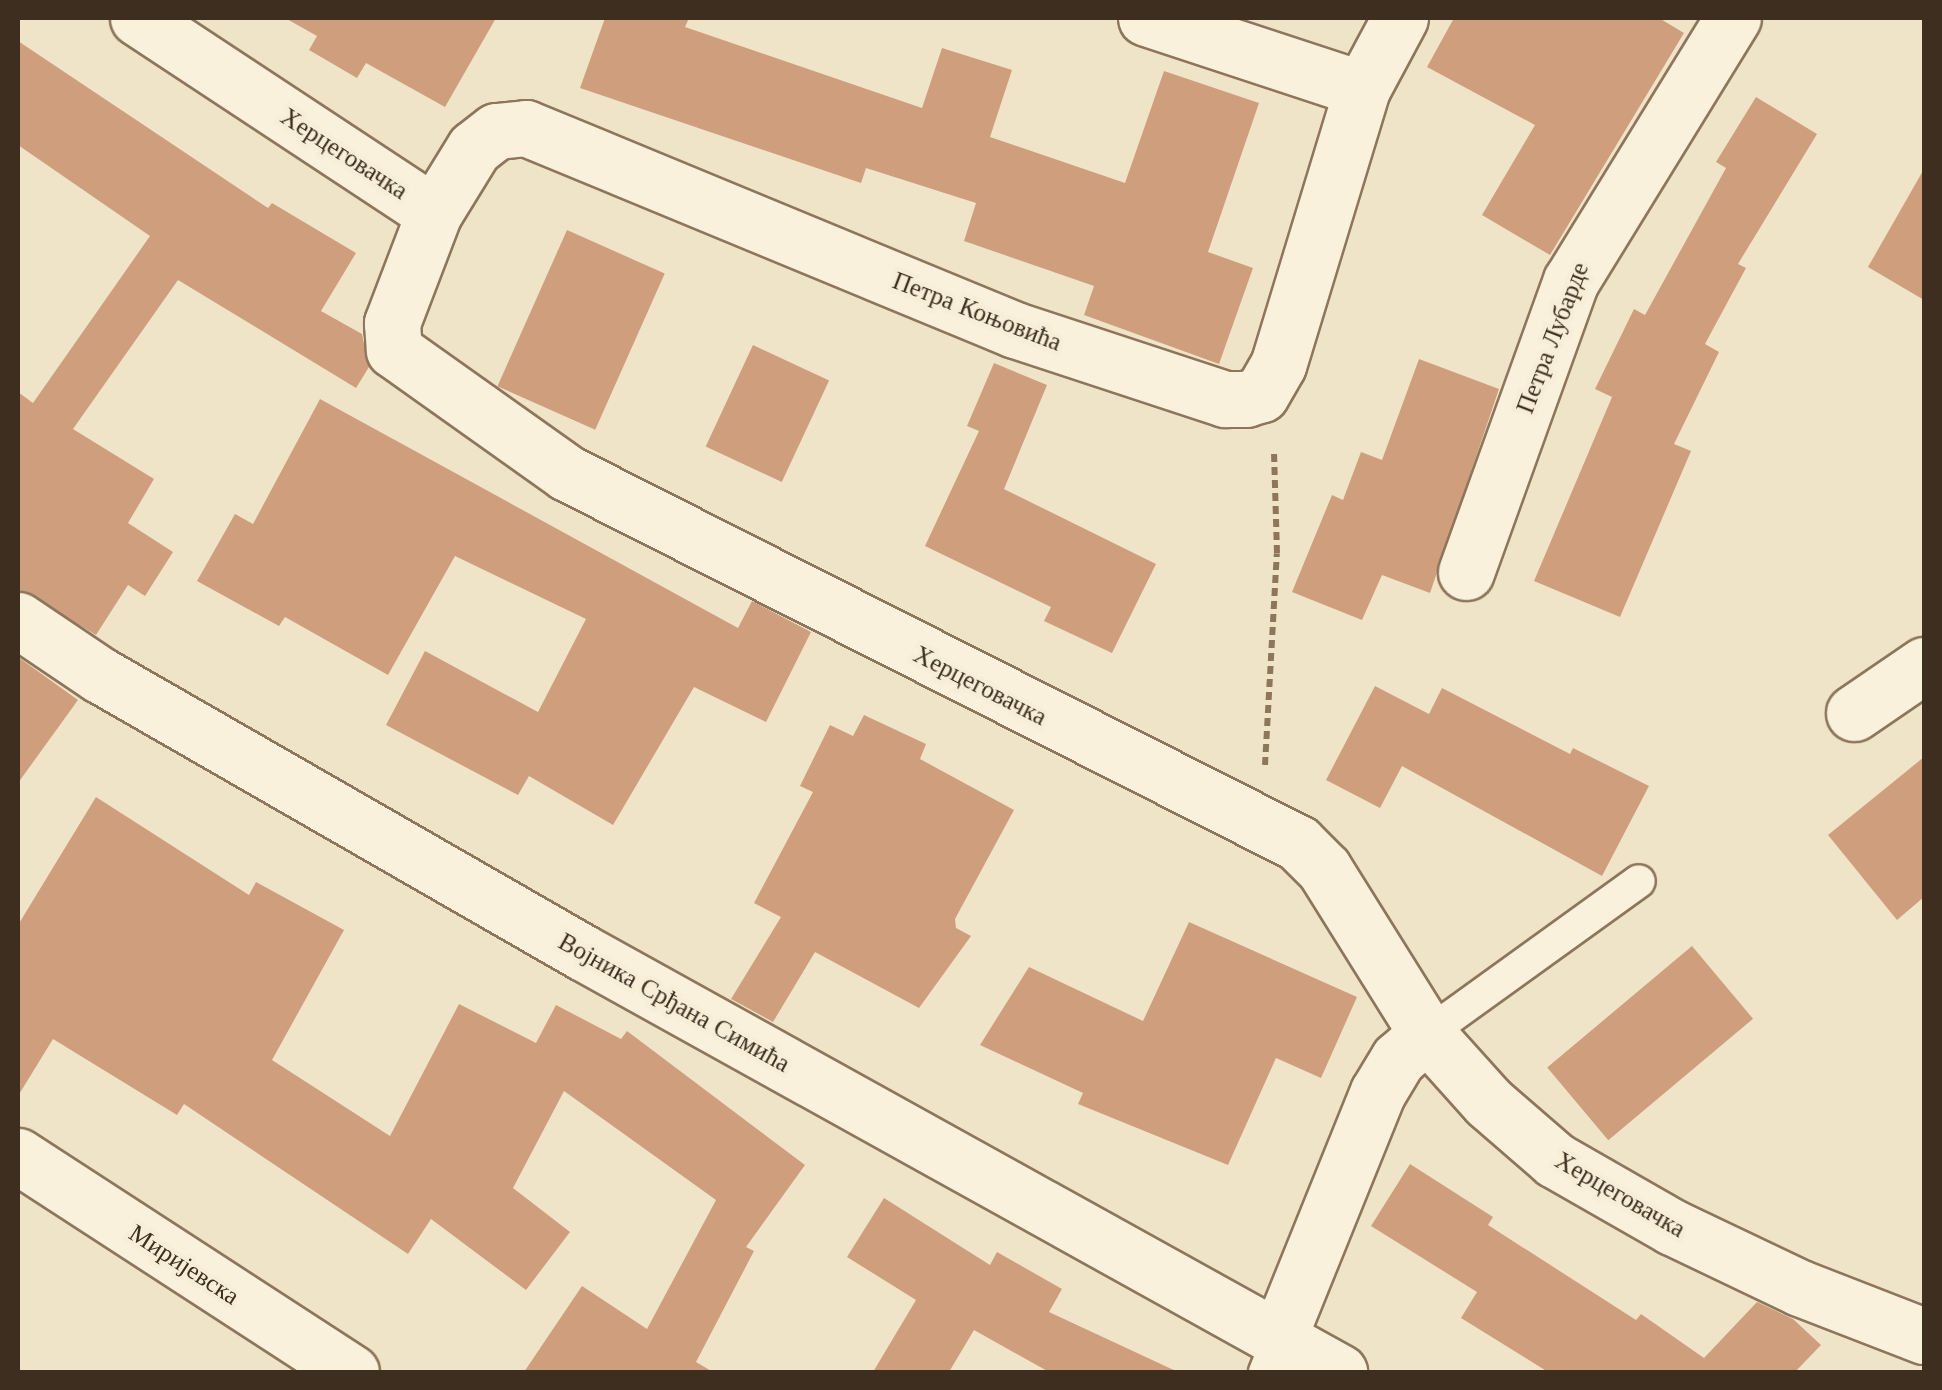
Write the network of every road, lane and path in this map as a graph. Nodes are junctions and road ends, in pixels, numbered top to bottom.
1 (138, 18) edge
2 (1146, 18) edge
3 (1400, 18) edge
4 (1733, 18) edge
5 (1362, 90) junction
6 (434, 214) junction
7 (1261, 394) junction
8 (1466, 572) dead end
9 (18, 620) edge
10 (1924, 665) edge
11 (1854, 713) dead end
12 (1250, 822) junction
13 (1639, 881) dead end
14 (1427, 1034) junction
15 (18, 1156) edge
16 (1924, 1336) edge
17 (1272, 1356) edge
18 (351, 1372) edge
19 (1340, 1372) edge

1 - 6 street, Херцеговачка
2 - 5 street
3 - 5 street
4 - 8 street, Петра Лубарде
5 - 7 street
6 - 7 street, Петра Коњовића
6 - 12 street, Херцеговачка
7 - 12 path
9 - 17 street, Војника Срђана Симића
10 - 11 street
12 - 14 street, Херцеговачка
13 - 14 lane
14 - 16 street, Херцеговачка
14 - 17 street
15 - 18 street, Миријевска
17 - 19 street, Војника Срђана Симића

